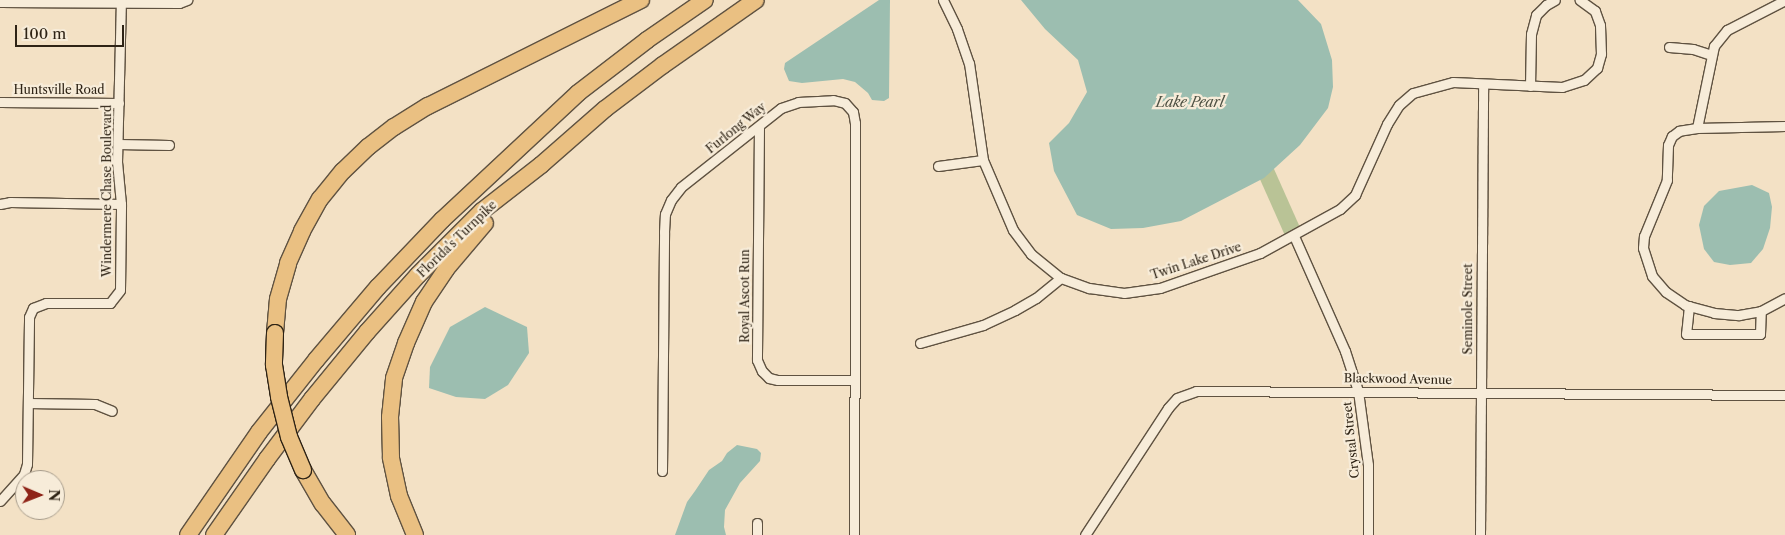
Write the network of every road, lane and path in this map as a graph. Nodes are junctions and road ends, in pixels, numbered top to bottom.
1 (187, 0) edge
2 (640, 0) edge
3 (705, 0) edge
4 (756, 0) edge
5 (943, 0) edge
6 (1555, 0) edge
7 (1580, 0) edge
8 (1785, 0) edge
9 (0, 2) edge
10 (121, 2) junction
11 (1669, 47) dead end
12 (1712, 55) junction
13 (1483, 84) junction
14 (1530, 86) junction
15 (0, 102) edge
16 (118, 103) junction
17 (759, 126) junction
18 (1785, 126) edge
19 (1697, 128) junction
20 (118, 144) junction
21 (169, 145) dead end
22 (983, 160) junction
23 (541, 165) junction
24 (938, 166) dead end
25 (0, 204) edge
26 (121, 204) junction
27 (1294, 236) junction
28 (1061, 278) junction
29 (1783, 301) edge
30 (1689, 306) junction
31 (1761, 311) junction
32 (920, 343) dead end
33 (854, 380) junction
34 (1358, 391) junction
35 (1480, 392) junction
36 (1785, 395) edge
37 (28, 403) junction
38 (112, 411) dead end
39 (662, 471) dead end
40 (0, 501) edge
41 (757, 523) dead end
42 (188, 535) edge
43 (214, 535) edge
44 (347, 535) edge
45 (415, 535) edge
46 (757, 535) edge
47 (854, 535) edge
48 (1085, 535) edge
49 (1368, 535) edge
50 (1480, 535) edge

1 - 10 street
2 - 44 highway, bridge
3 - 42 highway, Florida's Turnpike
4 - 23 highway, Florida's Turnpike
5 - 22 street, Twin Lake Drive
6 - 14 street
7 - 14 street, Twin Lake Drive
8 - 12 street
9 - 10 street
10 - 16 street, Windermere Chase Boulevard
11 - 12 street
12 - 19 street
13 - 14 street, Twin Lake Drive
13 - 27 street, Twin Lake Drive
13 - 35 street, Seminole Street
15 - 16 street, Huntsville Road
16 - 20 street, Windermere Chase Boulevard
17 - 33 street, Royal Ascot Run
17 - 33 street, Furlong Way
17 - 39 street, Furlong Way
18 - 19 street
19 - 30 street
20 - 21 street
20 - 26 street, Windermere Chase Boulevard
22 - 24 street
22 - 28 street, Twin Lake Drive
23 - 43 highway, Florida's Turnpike
23 - 45 highway
25 - 26 street
26 - 37 street, Windermere Chase Boulevard
27 - 28 street, Twin Lake Drive
27 - 34 street, Crystal Street
28 - 32 street
29 - 31 street
30 - 31 street
30 - 31 street
33 - 47 street, Furlong Way
34 - 35 street, Blackwood Avenue
34 - 48 street, Blackwood Avenue
34 - 49 street, Crystal Street
35 - 36 street, Blackwood Avenue
35 - 50 street, Seminole Street
37 - 38 street
37 - 40 street, Windermere Chase Boulevard
41 - 46 street

